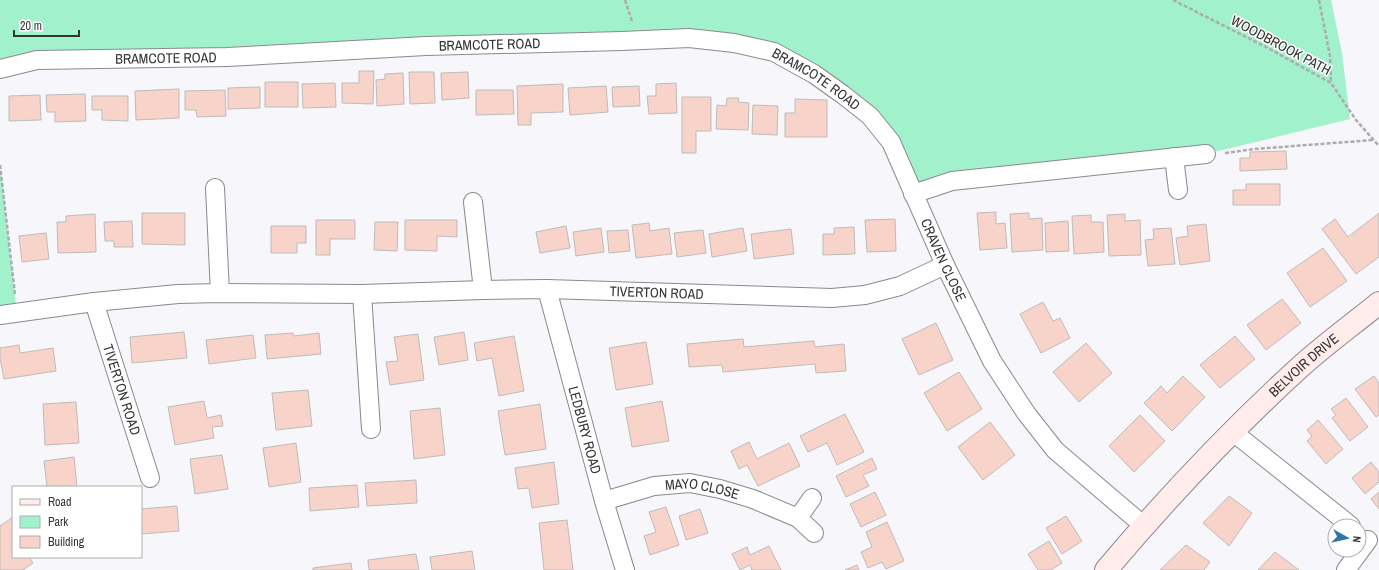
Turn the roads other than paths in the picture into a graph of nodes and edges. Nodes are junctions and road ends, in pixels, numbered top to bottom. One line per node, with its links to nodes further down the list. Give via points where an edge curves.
1 (0, 69): 6 (street, BRAMCOTE ROAD, via 37,60 227,57 426,46 689,38 734,43 774,52 814,74 870,116 892,142)
2 (1206, 154): 3 (street)
3 (1174, 157): 5 (street); 6 (street, via 952,181)
4 (215, 188): 11 (street)
5 (1178, 190)
6 (914, 194): 8 (street, CRAVEN CLOSE)
7 (473, 202): 9 (street)
8 (945, 265): 10 (street, TIVERTON ROAD, via 900,286 865,295 832,298); 23 (street, CRAVEN CLOSE, via 992,361 1026,413 1055,450)
9 (484, 290): 10 (street, TIVERTON ROAD); 12 (street, TIVERTON ROAD)
10 (547, 290): 20 (street, LEDBURY ROAD)
11 (220, 293): 12 (street, TIVERTON ROAD); 13 (street, TIVERTON ROAD)
12 (362, 294): 16 (street)
13 (94, 302): 15 (street, TIVERTON ROAD); 18 (street, TIVERTON ROAD)
14 (1379, 303): 17 (street, BELVOIR DRIVE, via 1300,368)
15 (8, 314)
16 (371, 428)
17 (1233, 432): 22 (street); 23 (street, BELVOIR DRIVE)
18 (150, 478)
19 (812, 498): 21 (street)
20 (604, 501): 21 (street, MAYO CLOSE, via 654,486 690,483 753,500); 26 (street, LEDBURY ROAD)
21 (798, 518): 24 (street, MAYO CLOSE)
22 (1341, 518)
23 (1144, 526): 27 (street, BELVOIR DRIVE)
24 (814, 533)
25 (1369, 540): 28 (street)
26 (625, 570)
27 (1106, 570)
28 (1346, 570)

